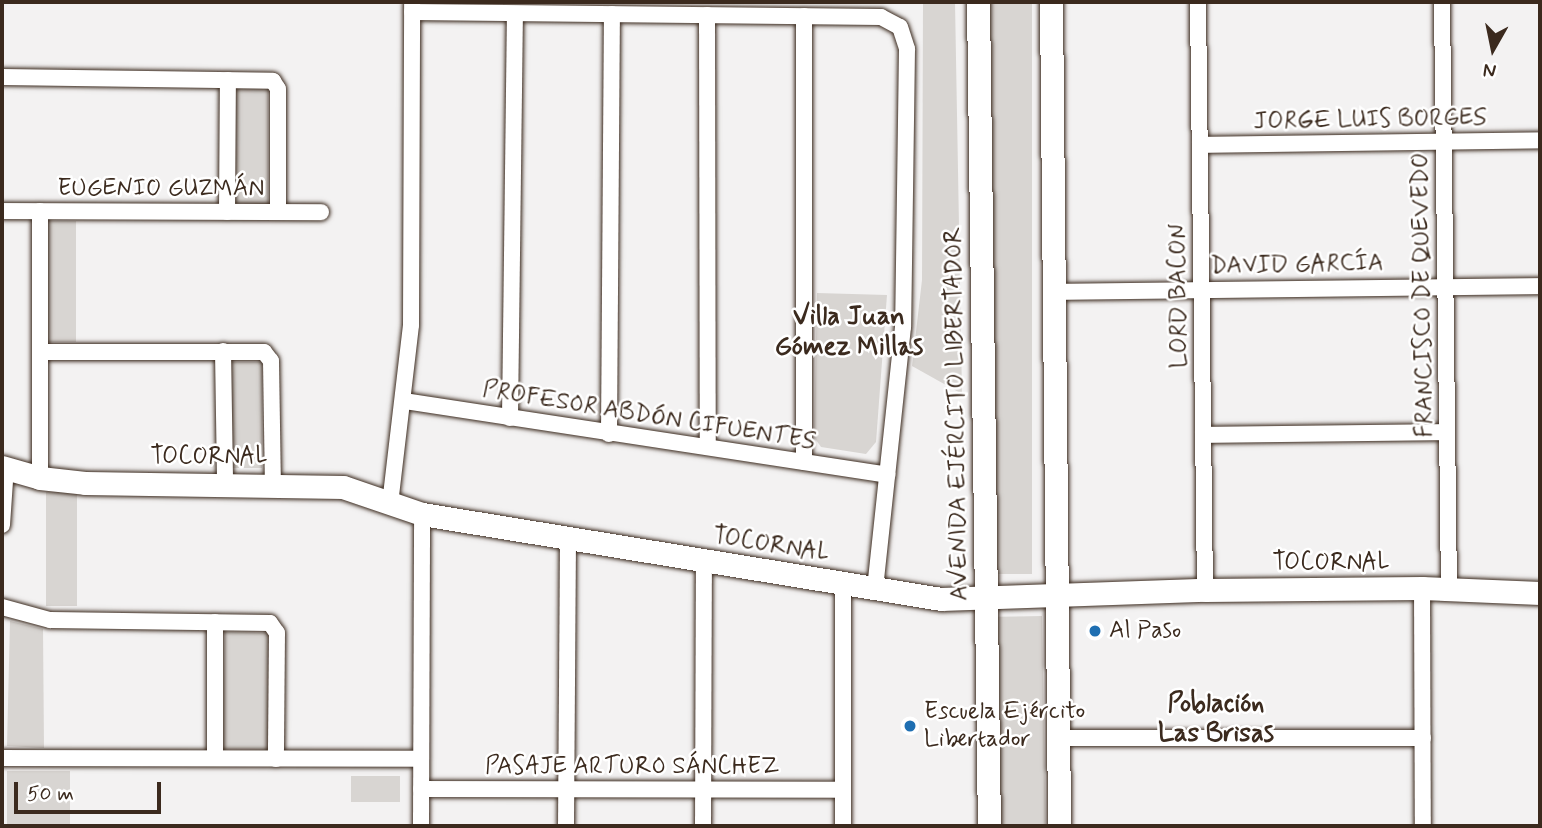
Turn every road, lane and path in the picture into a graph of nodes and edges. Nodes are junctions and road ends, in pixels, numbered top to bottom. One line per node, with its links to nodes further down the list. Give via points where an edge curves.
1 (978, 2): 50 (main road, AVENIDA EJÉRCITO LIBERTADOR)
2 (1051, 2): 23 (main road)
3 (1198, 2): 14 (street, LORD BACON)
4 (1442, 2): 13 (street, FRANCISCO DE QUEVEDO)
5 (412, 7): 6 (street); 26 (street, via 412,256)
6 (515, 13): 7 (street); 27 (street)
7 (612, 15): 8 (street); 29 (street)
8 (707, 15): 9 (street); 31 (street)
9 (804, 16): 32 (street); 34 (street, via 881,17 900,26 907,49 905,278)
10 (2, 77): 11 (street)
11 (228, 80): 17 (street); 18 (street, via 276,83)
12 (1540, 140): 13 (street, JORGE LUIS BORGES)
13 (1444, 142): 14 (street, JORGE LUIS BORGES); 20 (street, FRANCISCO DE QUEVEDO)
14 (1200, 145): 22 (street, LORD BACON)
15 (2, 211): 16 (street, EUGENIO GUZMÁN)
16 (40, 211): 17 (street, EUGENIO GUZMÁN); 25 (street)
17 (227, 212): 18 (street, EUGENIO GUZMÁN)
18 (278, 212): 19 (street, EUGENIO GUZMÁN)
19 (321, 212)
20 (1446, 286): 21 (street, DAVID GARCÍA); 22 (street, DAVID GARCÍA); 28 (street, FRANCISCO DE QUEVEDO)
21 (1540, 286)
22 (1202, 289): 23 (street, DAVID GARCÍA); 30 (street, LORD BACON)
23 (1055, 292): 48 (main road)
24 (223, 351): 25 (street); 36 (street); 37 (street, via 267,353)
25 (40, 352): 35 (street)
26 (405, 401): 27 (street, PROFESOR ABDÓN CIFUENTES); 38 (street)
27 (510, 418): 29 (street, PROFESOR ABDÓN CIFUENTES)
28 (1447, 432): 30 (street); 46 (street, FRANCISCO DE QUEVEDO)
29 (609, 434): 31 (street, PROFESOR ABDÓN CIFUENTES)
30 (1203, 435): 47 (street, LORD BACON)
31 (708, 447): 32 (street, PROFESOR ABDÓN CIFUENTES)
32 (804, 462): 34 (street, PROFESOR ABDÓN CIFUENTES)
33 (4, 467): 35 (main road, TOCORNAL); 40 (street)
34 (887, 475): 44 (street)
35 (40, 478): 36 (main road, TOCORNAL)
36 (225, 484): 37 (main road, TOCORNAL)
37 (273, 484): 38 (main road, TOCORNAL, via 342,487)
38 (390, 504): 39 (main road, TOCORNAL)
39 (422, 513): 41 (main road, TOCORNAL); 58 (street)
40 (2, 525)
41 (568, 538): 42 (main road, TOCORNAL); 60 (street)
42 (705, 560): 43 (main road, TOCORNAL); 61 (street)
43 (843, 583): 44 (main road, TOCORNAL); 62 (street)
44 (875, 588): 50 (main road, TOCORNAL, via 941,599)
45 (1422, 588): 46 (main road, TOCORNAL); 47 (main road, TOCORNAL); 54 (street)
46 (1449, 589): 49 (main road, TOCORNAL)
47 (1205, 590): 48 (main road, TOCORNAL)
48 (1056, 592): 50 (main road, TOCORNAL); 53 (main road)
49 (1540, 593)
50 (985, 599): 67 (main road, AVENIDA EJÉRCITO LIBERTADOR)
51 (2, 607): 52 (street, via 38,619)
52 (215, 622): 56 (street); 57 (street, via 273,625)
53 (1058, 738): 54 (street); 68 (main road)
54 (1423, 738): 69 (street)
55 (2, 758): 56 (street)
56 (215, 758): 57 (street)
57 (276, 758): 58 (street)
58 (421, 759): 59 (street)
59 (421, 789): 60 (street, PASAJE ARTURO SÁNCHEZ); 63 (street)
60 (566, 790): 61 (street, PASAJE ARTURO SÁNCHEZ); 64 (street)
61 (703, 790): 62 (street, PASAJE ARTURO SÁNCHEZ); 65 (street)
62 (843, 790): 66 (street)
63 (421, 826)
64 (566, 826)
65 (702, 826)
66 (843, 826)
67 (989, 826)
68 (1059, 826)
69 (1423, 826)

